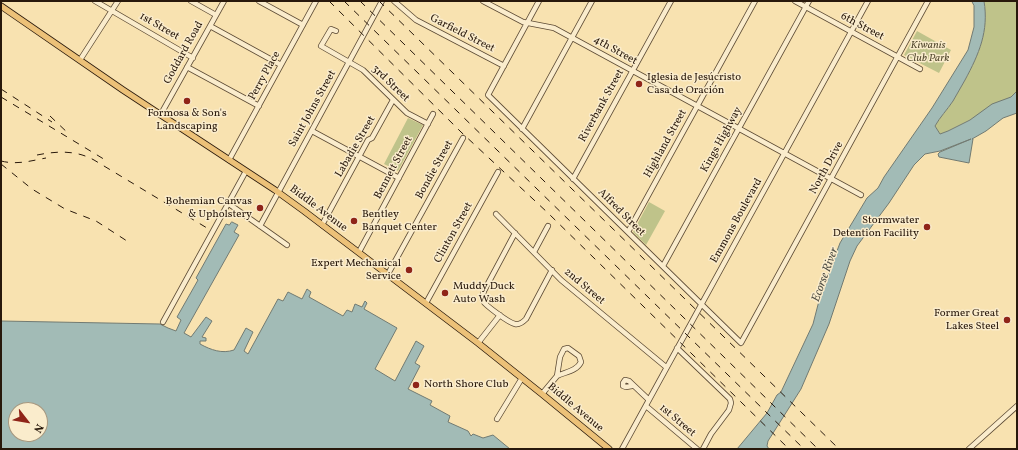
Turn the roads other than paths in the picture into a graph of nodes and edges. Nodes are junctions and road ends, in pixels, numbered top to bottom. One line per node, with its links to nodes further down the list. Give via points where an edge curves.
1 (96, 1): 20 (street, 1st Street)
2 (118, 1): 20 (street)
3 (191, 1): 21 (street)
4 (224, 1): 21 (street, Goddard Road)
5 (259, 1): 23 (street)
6 (316, 1): 23 (street, Perry Place)
7 (382, 1): 31 (street, Saint Johns Street)
8 (394, 1): 33 (street, Garfield Street, via 416,20)
9 (483, 1): 22 (street, 4th Street)
10 (539, 1): 22 (street)
11 (592, 1): 27 (street)
12 (671, 1): 36 (street, Riverbank Street)
13 (755, 1): 39 (street, Highland Street)
14 (795, 1): 19 (street, 6th Street)
15 (809, 1): 19 (street, Kings Highway)
16 (868, 1): 26 (street, Emmons Boulevard)
17 (928, 1): 28 (street, North Drive)
18 (1, 6): 30 (main road, Biddle Avenue)
19 (805, 7): 26 (street, 6th Street); 43 (street, Kings Highway)
20 (112, 10): 29 (street, 1st Street); 30 (street)
21 (216, 15): 24 (street, Goddard Road)
22 (527, 22): 27 (street, 4th Street, via 554,28); 33 (street)
23 (303, 25): 32 (street, Perry Place)
24 (210, 26): 29 (street, Goddard Road); 32 (street)
25 (336, 31): 31 (street, 3rd Street, via 331,29 321,46)
26 (851, 31): 28 (street, 6th Street); 47 (street, Emmons Boulevard)
27 (572, 38): 36 (street, 4th Street); 44 (street)
28 (898, 57): 35 (street, 6th Street); 53 (street, North Drive)
29 (192, 58): 34 (street, Goddard Road)
30 (80, 60): 40 (main road, Biddle Avenue)
31 (349, 62): 37 (street, 3rd Street, via 365,71); 45 (street, Saint Johns Street)
32 (281, 65): 38 (street, Perry Place)
33 (504, 66): 44 (street, Alfred Street, via 488,95)
34 (188, 67): 38 (street); 40 (street, Goddard Road)
35 (920, 69)
36 (632, 70): 39 (street, 4th Street); 54 (street, Riverbank Street)
37 (393, 100): 42 (street, 3rd Street, via 407,113); 48 (street, Labadie Street)
38 (259, 106): 49 (street, Perry Place)
39 (697, 106): 43 (street, 4th Street); 62 (street, Highland Street)
40 (161, 114): 49 (main road, Biddle Avenue)
41 (433, 114): 42 (street, Bennett Street)
42 (428, 124): 52 (street, Bennett Street)
43 (739, 128): 47 (street, 4th Street); 67 (street, Kings Highway)
44 (522, 129): 54 (street, Alfred Street)
45 (312, 130): 48 (street); 55 (street, Saint Johns Street)
46 (463, 138): 69 (street, Bondie Street)
47 (784, 153): 53 (street, 4th Street); 71 (street, Emmons Boulevard)
48 (359, 156): 52 (street); 59 (street, Labadie Street)
49 (229, 160): 50 (main road, Biddle Avenue)
50 (246, 171): 55 (main road, Biddle Avenue); 57 (street)
51 (498, 172): 70 (street, Clinton Street)
52 (399, 178): 65 (street, Bennett Street)
53 (831, 178): 56 (street, 4th Street); 75 (street, North Drive)
54 (573, 179): 62 (street, Alfred Street)
55 (278, 192): 59 (main road, Biddle Avenue); 60 (street, Saint Johns Street)
56 (860, 195)
57 (228, 204): 60 (street); 73 (street)
58 (496, 214): 63 (street, 2nd Street)
59 (322, 225): 65 (main road, Biddle Avenue)
60 (260, 226): 64 (street)
61 (548, 226): 66 (street)
62 (628, 232): 67 (street, Alfred Street)
63 (516, 233): 66 (street, 2nd Street); 72 (street, via 483,294 484,302)
64 (286, 245)
65 (359, 252): 69 (main road, Biddle Avenue)
66 (534, 252): 68 (street, 2nd Street)
67 (663, 266): 71 (street, Alfred Street)
68 (552, 270): 72 (street, via 525,320 520,324 514,324); 77 (street, 2nd Street)
69 (388, 274): 70 (main road, Biddle Avenue)
70 (426, 303): 74 (main road, Biddle Avenue)
71 (702, 304): 75 (street, Alfred Street); 76 (street, Emmons Boulevard)
72 (500, 315): 74 (street)
73 (163, 322)
74 (478, 343): 79 (main road, Biddle Avenue)
75 (741, 343)
76 (677, 348): 77 (street, Emmons Boulevard); 89 (street, via 730,399 732,405)
77 (666, 367): 82 (street, Emmons Boulevard)
78 (557, 376): 78 (street, via 580,365 581,359 570,349 564,349 562,353); 81 (street)
79 (522, 378): 81 (main road, Biddle Avenue); 85 (street)
80 (632, 386): 82 (street)
81 (542, 394): 86 (main road, Biddle Avenue)
82 (649, 400): 83 (street, Emmons Boulevard)
83 (646, 406): 87 (street, Emmons Boulevard); 88 (street, 1st Street)
84 (1017, 406): 90 (street)
85 (497, 418)
86 (609, 449)
87 (622, 449)
88 (697, 449)
89 (703, 449)
90 (969, 449)

